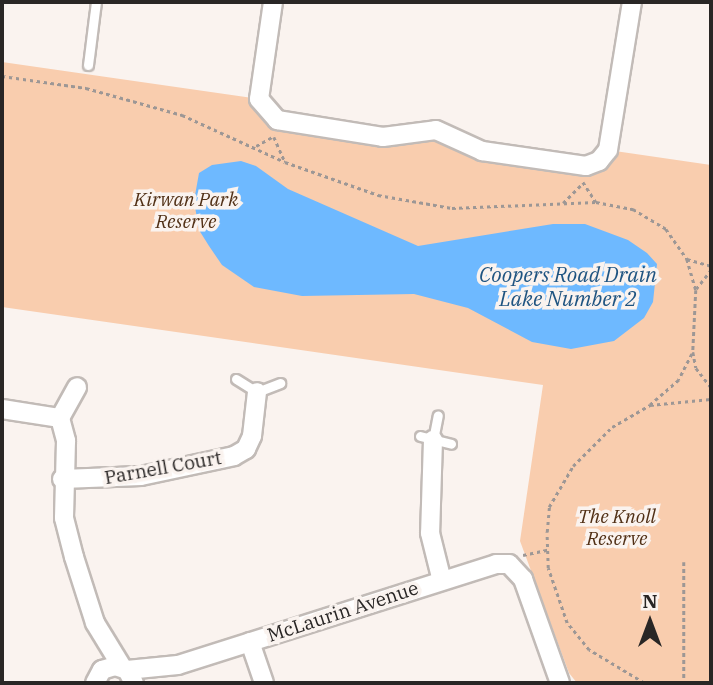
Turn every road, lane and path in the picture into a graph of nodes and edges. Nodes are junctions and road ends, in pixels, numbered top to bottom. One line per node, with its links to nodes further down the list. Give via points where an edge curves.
1 (96, 2): 4 (lane)
2 (274, 2): 3 (street, via 259,99 277,120 383,137 436,130 482,151 586,166 599,161 608,150)
3 (632, 2)
4 (88, 65)
5 (2, 76): 6 (path, via 55,82 131,100)
6 (255, 147): 7 (path); 7 (path, via 274,136)
7 (285, 162): 9 (path, via 340,184 416,203 491,210)
8 (596, 202): 9 (path); 9 (path, via 583,182); 10 (path, via 650,218 666,229)
9 (562, 203)
10 (687, 259): 11 (path); 12 (path)
11 (711, 268): 12 (path)
12 (696, 290): 13 (path)
13 (693, 352): 17 (path, via 696,368); 20 (path, via 678,380)
14 (236, 379): 18 (lane)
15 (280, 383): 18 (lane)
16 (77, 387): 23 (street)
17 (711, 387)
18 (257, 392): 26 (street, Parnell Court, via 252,436 246,449 234,456 141,476)
19 (711, 399): 20 (path)
20 (650, 405): 27 (path, via 612,427 573,466 549,507)
21 (2, 409): 23 (street)
22 (438, 415): 24 (lane)
23 (60, 418): 26 (street, via 66,441)
24 (426, 438): 25 (lane); 30 (street, via 430,533)
25 (451, 444)
26 (62, 479): 31 (street, via 64,518)
27 (547, 550): 29 (path, via 525,554); 39 (path, via 551,582 566,623 589,650)
28 (684, 562): 40 (path)
29 (509, 564): 30 (street, McLaurin Avenue); 38 (street, via 523,579)
30 (442, 581): 32 (street, McLaurin Avenue)
31 (95, 623): 34 (street); 35 (street)
32 (250, 642): 33 (street, McLaurin Avenue); 37 (street)
33 (178, 665): 34 (street, McLaurin Avenue); 36 (street, McLaurin Avenue)
34 (128, 674): 35 (street, McLaurin Avenue, via 108,667)
35 (95, 680)
36 (146, 683)
37 (264, 683)
38 (560, 683)
39 (644, 683)
40 (684, 683)

